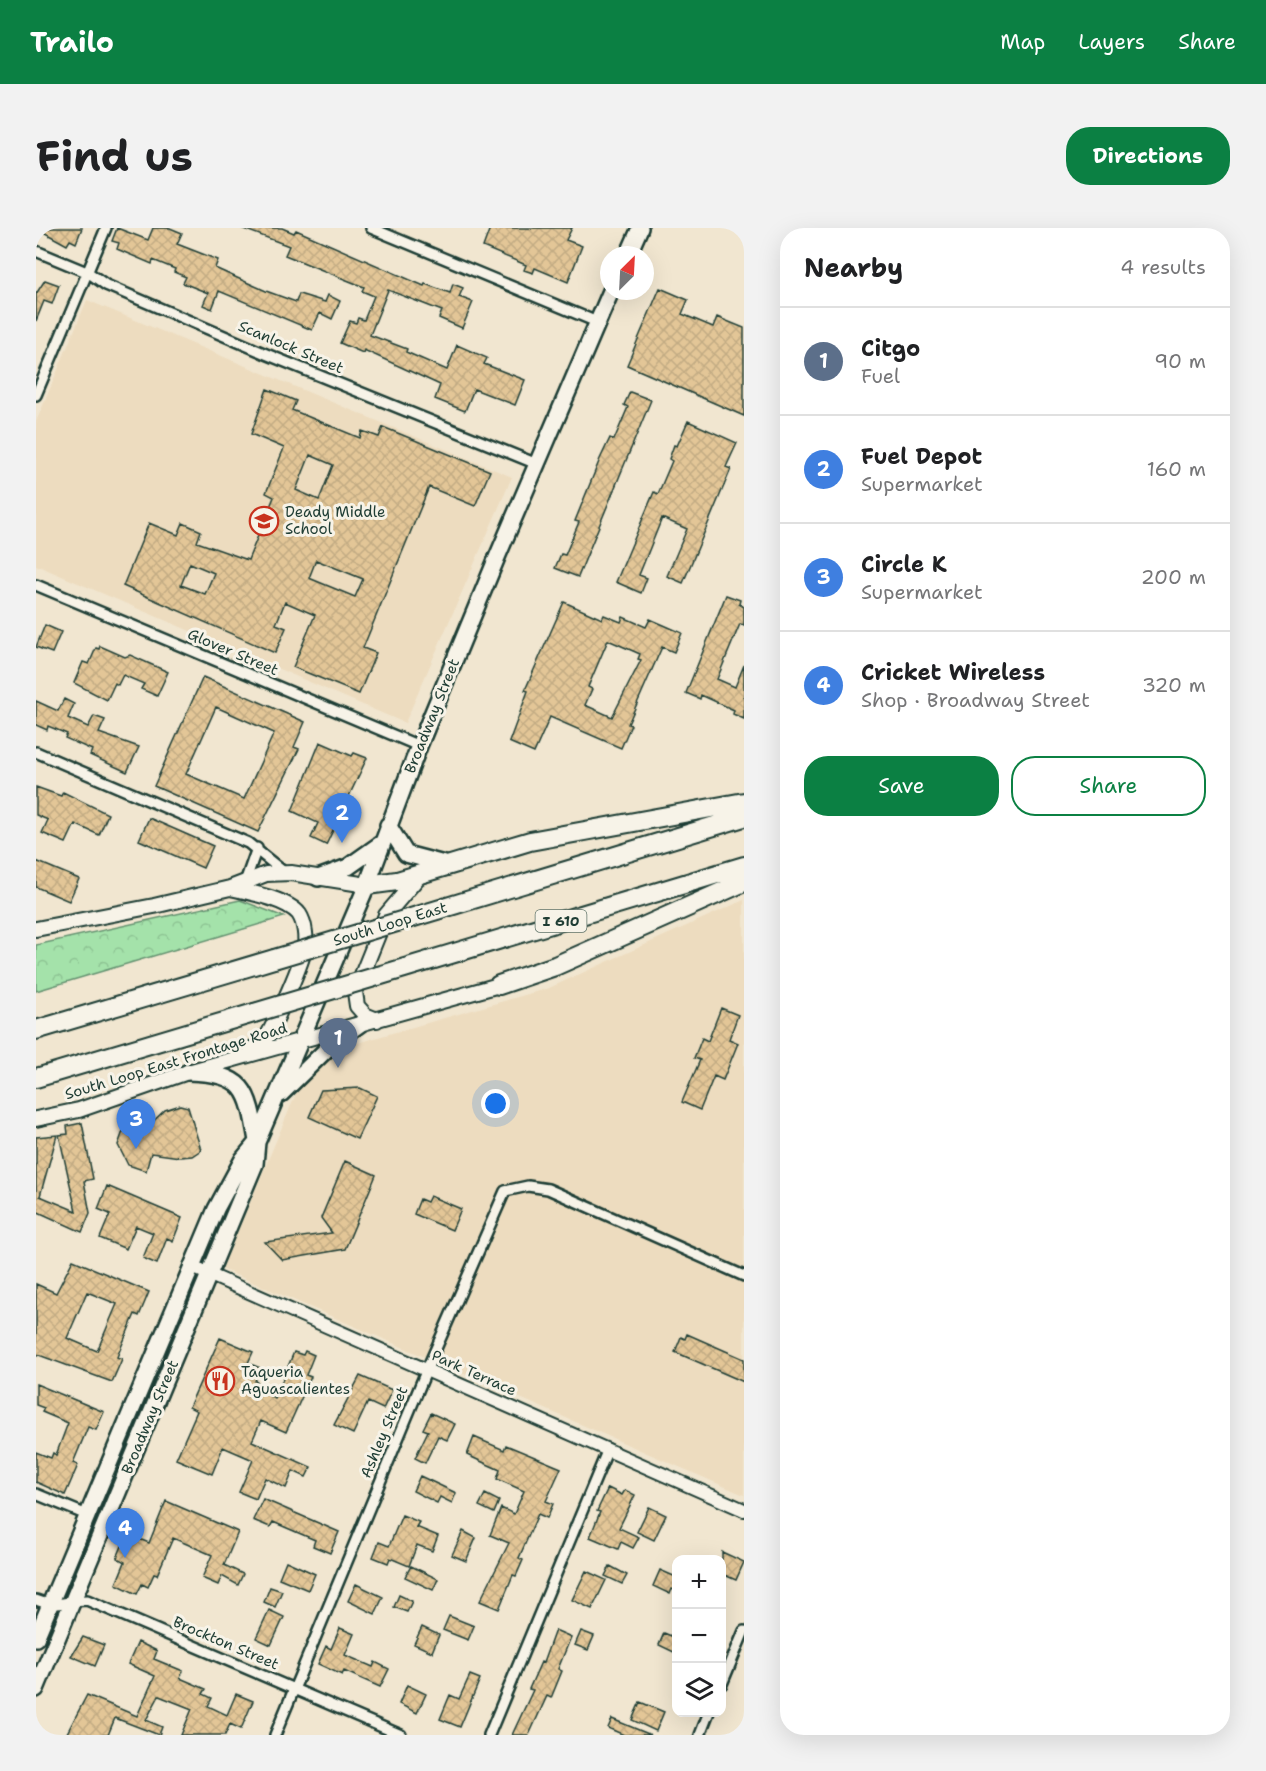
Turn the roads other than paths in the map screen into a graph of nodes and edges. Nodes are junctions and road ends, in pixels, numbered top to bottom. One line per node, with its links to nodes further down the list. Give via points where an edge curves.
1 (106, 228): 6 (street)
2 (371, 228): 8 (street)
3 (639, 228): 4 (main road)
4 (632, 246)
5 (36, 251): 6 (street, Scanlock Street)
6 (89, 273): 9 (street); 10 (street, Scanlock Street, via 106,285 266,354)
7 (607, 300): 8 (main road, Broadway Street)
8 (597, 322): 10 (main road, Broadway Street)
9 (36, 395)
10 (537, 464): 12 (main road, Broadway Street)
11 (36, 585): 12 (street, Glover Street)
12 (419, 746): 16 (main road, Broadway Street)
13 (36, 752): 18 (street)
14 (744, 802): 19 (highway, via 530,841)
15 (744, 817): 32 (highway, South Loop East, bridge)
16 (388, 825): 17 (main road, Broadway Street); 19 (main road, via 406,854)
17 (382, 843): 23 (main road, via 348,867); 26 (main road, Broadway Street)
18 (257, 848): 21 (street); 24 (street)
19 (448, 865): 22 (highway)
20 (744, 866): 36 (highway, I 610, bridge)
21 (285, 873): 23 (main road); 24 (main road, via 266,874)
22 (421, 873): 26 (highway); 30 (main road, via 386,915 355,992 357,1006)
23 (318, 878): 26 (main road)
24 (245, 882): 27 (main road)
25 (744, 882): 29 (highway, via 555,966)
26 (366, 885): 33 (main road, Broadway Street)
27 (230, 888): 28 (main road); 34 (main road, via 284,904 298,914 305,930 304,950 273,1025 263,1043)
28 (36, 929)
29 (499, 985): 30 (main road, South Loop East Frontage Road)
30 (377, 1020): 31 (main road, South Loop East Frontage Road)
31 (360, 1024): 33 (main road, South Loop East Frontage Road); 37 (main road, via 330,1046)
32 (36, 1030)
33 (299, 1040): 34 (main road, South Loop East Frontage Road); 37 (main road, Broadway Street)
34 (235, 1059): 35 (main road, South Loop East Frontage Road)
35 (188, 1072): 38 (main road, South Loop East Frontage Road, via 79,1110); 39 (main road, via 218,1073 246,1093)
36 (36, 1078)
37 (274, 1100): 39 (main road, Broadway Street)
38 (36, 1119)
39 (257, 1142): 40 (main road, Broadway Street, via 234,1175); 41 (main road, Broadway Street, via 255,1164)
40 (190, 1266): 41 (street, Park Terrace); 47 (main road, Broadway Street)
41 (210, 1275): 43 (street, Park Terrace); 48 (main road, Broadway Street)
42 (744, 1276): 43 (street, Ashley Street, via 557,1192 528,1186 505,1191)
43 (426, 1369): 44 (street, Park Terrace); 53 (street, Ashley Street)
44 (608, 1449): 46 (street, Park Terrace); 58 (street)
45 (36, 1494): 47 (street)
46 (744, 1510)
47 (87, 1515): 49 (main road, Broadway Street)
48 (73, 1600): 49 (street, Brockton Street); 53 (street, Brockton Street, via 87,1600); 54 (main road, Broadway Street)
49 (43, 1603): 51 (main road, Broadway Street)
50 (744, 1630): 52 (street)
51 (36, 1638)
52 (726, 1674)
53 (294, 1688): 56 (street, Ashley Street); 57 (street, Brockton Street)
54 (36, 1689)
55 (707, 1717): 59 (street)
56 (274, 1735)
57 (401, 1735)
58 (489, 1735)
59 (700, 1735)

